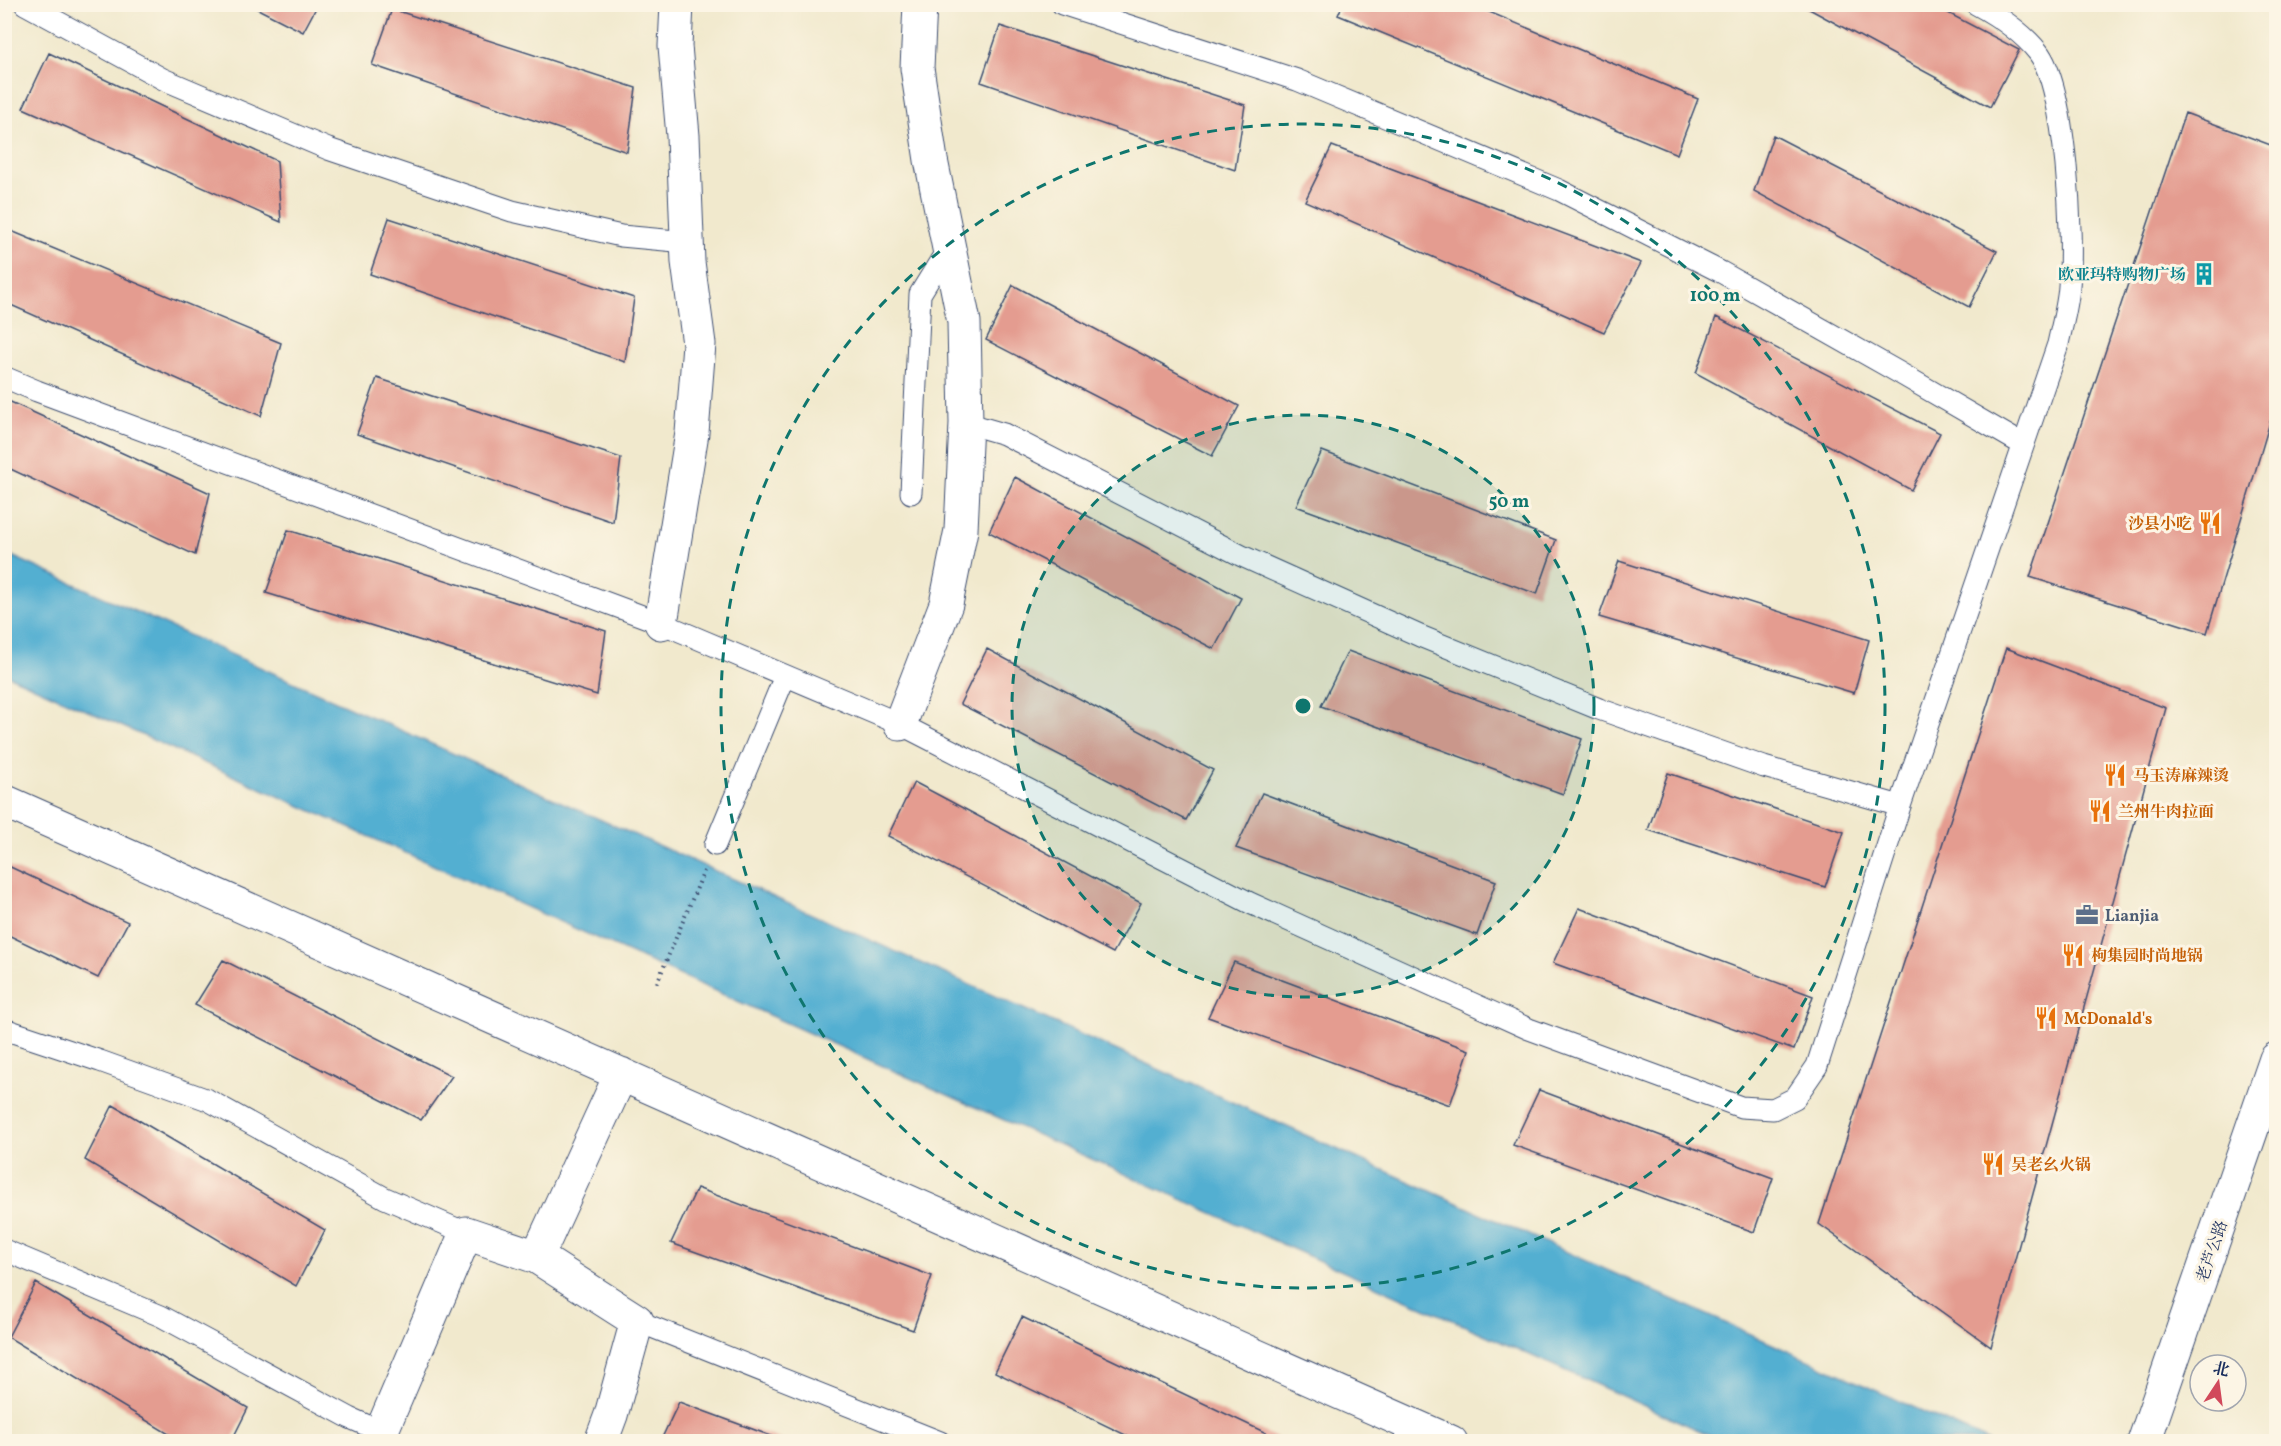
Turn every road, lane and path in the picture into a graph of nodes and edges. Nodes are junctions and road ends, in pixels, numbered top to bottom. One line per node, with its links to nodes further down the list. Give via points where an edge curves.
1 (25, 4): 6 (lane, via 163,79 328,149 512,211 621,236)
2 (677, 4): 6 (street, via 675,46)
3 (920, 4): 7 (street, via 917,68)
4 (1062, 4): 10 (lane, via 1297,80 1559,190 1720,272)
5 (1976, 4): 10 (lane, via 1999,17 2038,52 2056,92 2070,206 2069,286 2060,333)
6 (687, 242): 12 (street, via 699,344 692,433)
7 (950, 247): 9 (street, via 964,322); 11 (lane, via 920,294)
8 (4, 377): 12 (lane)
9 (966, 423): 14 (street, via 961,530 946,604); 16 (lane, via 1004,434 1242,556 1420,636 1599,709 1764,766)
10 (2022, 444): 16 (lane)
11 (911, 493)
12 (661, 623): 13 (lane)
13 (785, 676): 14 (lane); 17 (lane)
14 (900, 724): 16 (lane, via 1250,903 1529,1029 1741,1107 1773,1109 1795,1098 1817,1066)
15 (4, 801): 21 (street)
16 (1900, 806)
17 (715, 846): 18 (path)
18 (657, 982)
19 (4, 1029): 22 (lane, via 208,1100 385,1198)
20 (2277, 1059): 30 (street, 老芦公路)
21 (621, 1074): 24 (street); 29 (street)
22 (466, 1233): 24 (street); 26 (street)
23 (4, 1250): 26 (lane, via 160,1316)
24 (537, 1257): 25 (street)
25 (637, 1321): 27 (street); 28 (lane)
26 (379, 1437)
27 (601, 1442)
28 (940, 1442)
29 (1451, 1442)
30 (2144, 1442)

